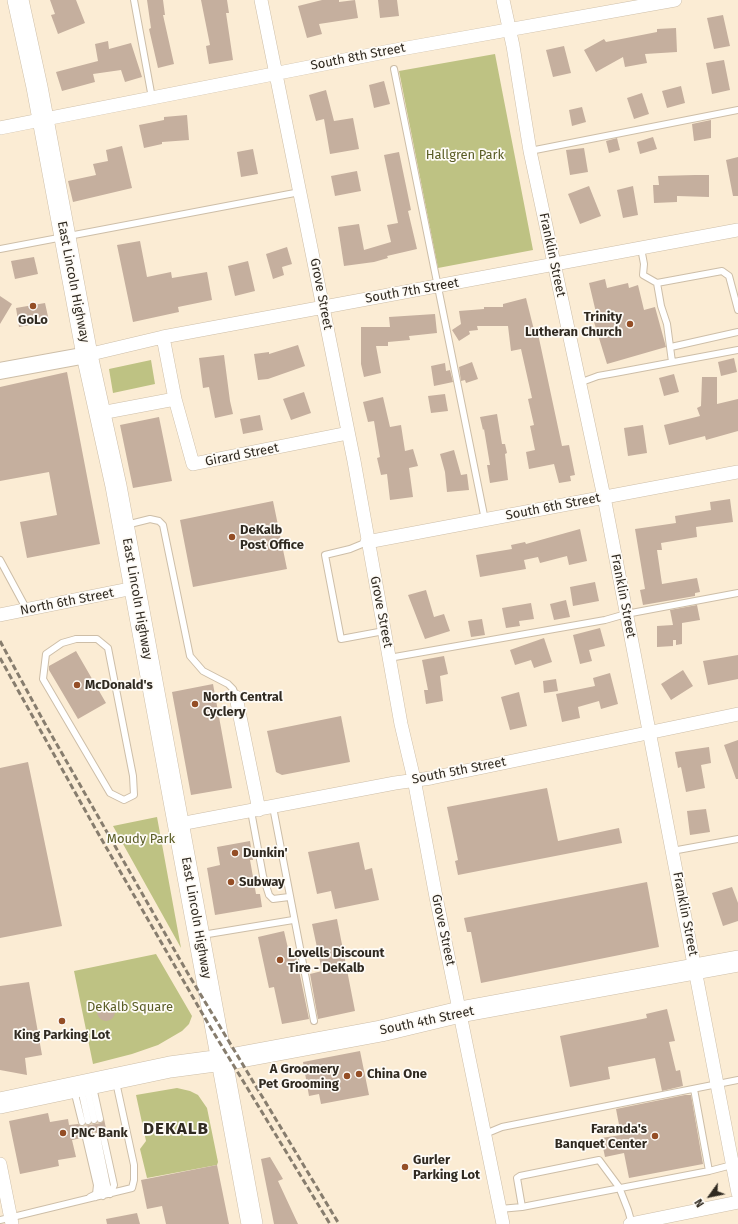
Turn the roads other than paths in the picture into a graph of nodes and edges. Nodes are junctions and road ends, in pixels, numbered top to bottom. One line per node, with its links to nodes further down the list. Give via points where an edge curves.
1 (18, 0): 11 (main road, East Lincoln Highway)
2 (134, 0): 9 (lane)
3 (261, 0): 8 (street, Grove Street)
4 (503, 0): 6 (street, Franklin Street)
5 (676, 0): 6 (street, South 8th Street)
6 (509, 29): 8 (street, South 8th Street); 13 (street, Franklin Street)
7 (394, 69): 21 (lane)
8 (277, 73): 9 (street, South 8th Street); 14 (street, Grove Street)
9 (152, 98): 11 (street, South 8th Street)
10 (738, 110): 13 (lane)
11 (42, 120): 12 (street, South 8th Street); 16 (main road, East Lincoln Highway)
12 (0, 128)
13 (530, 151): 19 (street, Franklin Street)
14 (300, 192): 16 (lane); 22 (street, Grove Street)
15 (738, 230): 17 (street, South 7th Street)
16 (65, 237): 18 (lane); 28 (main road, East Lincoln Highway)
17 (641, 248): 19 (street, South 7th Street); 20 (lane, via 643,275)
18 (0, 249)
19 (553, 264): 21 (street, South 7th Street); 31 (street, Franklin Street)
20 (657, 283): 23 (lane, via 722,271 729,276); 26 (lane)
21 (438, 286): 22 (street, South 7th Street); 37 (lane)
22 (323, 308): 25 (street, South 7th Street); 34 (street, Grove Street)
23 (738, 310)
24 (738, 332): 26 (lane)
25 (163, 337): 28 (street, South 7th Street); 32 (street, Girard Street)
26 (671, 347): 29 (lane)
27 (738, 350): 29 (lane)
28 (87, 355): 30 (street); 33 (main road, East Lincoln Highway)
29 (672, 362): 31 (lane, via 598,376)
30 (0, 371)
31 (579, 383): 36 (street, Franklin Street)
32 (175, 399): 33 (street); 34 (street, Girard Street, via 193,464)
33 (101, 413): 38 (main road, East Lincoln Highway)
34 (348, 433): 39 (street, Grove Street)
35 (738, 472): 36 (street, South 6th Street)
36 (604, 497): 37 (street, South 6th Street); 44 (street, Franklin Street)
37 (484, 520): 39 (street, South 6th Street)
38 (123, 526): 41 (main road, East Lincoln Highway); 49 (lane, via 150,519 163,525 190,656 203,671 234,689)
39 (368, 542): 46 (street, Grove Street); 46 (lane, via 350,550 325,555 341,639)
40 (0, 560): 43 (lane)
41 (134, 588): 43 (street, North 6th Street); 55 (main road, East Lincoln Highway)
42 (738, 593): 44 (lane)
43 (27, 610): 45 (street, North 6th Street)
44 (626, 614): 47 (lane, via 605,620); 51 (street, Franklin Street)
45 (0, 615)
46 (384, 631): 47 (street, Grove Street)
47 (389, 658): 52 (street, Grove Street)
48 (112, 661): 48 (lane, via 108,648 97,639 76,639 46,654 43,679 110,793 124,800 134,795 134,776)
49 (236, 696): 54 (street)
50 (738, 714): 51 (street, South 5th Street)
51 (648, 731): 52 (street, South 5th Street, via 431,778); 57 (street, Franklin Street)
52 (414, 779): 53 (street, South 5th Street); 63 (street, Grove Street)
53 (273, 807): 54 (street, South 5th Street); 58 (lane)
54 (255, 810): 55 (street, South 5th Street); 58 (lane, via 263,876 269,896 273,899)
55 (180, 824): 60 (main road, East Lincoln Highway)
56 (738, 839): 57 (lane)
57 (672, 851): 62 (street, Franklin Street)
58 (289, 897): 59 (lane)
59 (293, 920): 60 (lane); 64 (lane)
60 (200, 936): 65 (main road, East Lincoln Highway)
61 (738, 961): 62 (main road, South 4th Street)
62 (696, 968): 63 (main road, South 4th Street); 68 (street, Franklin Street)
63 (460, 1012): 65 (main road, South 4th Street, via 381,1031); 72 (street, Grove Street)
64 (314, 1021)
65 (222, 1060): 66 (main road, South 4th Street); 86 (main road, East Lincoln Highway)
66 (115, 1078): 69 (main road, South 4th Street); 79 (lane, via 134,1165 134,1180 132,1188)
67 (738, 1080): 68 (lane)
68 (718, 1083): 70 (lane); 75 (street, Franklin Street)
69 (83, 1085): 69 (lane, via 91,1120); 71 (main road, South 4th Street)
70 (694, 1089): 72 (lane, via 502,1127); 76 (lane)
71 (0, 1103)
72 (486, 1134): 84 (street, Grove Street)
73 (94, 1136): 79 (lane, via 114,1185); 80 (lane, via 101,1182); 81 (lane, via 98,1185 96,1194)
74 (0, 1164): 85 (street)
75 (732, 1165): 76 (lane); 78 (street, Franklin Street)
76 (709, 1171): 77 (lane)
77 (619, 1188): 83 (lane); 83 (lane, via 599,1160 520,1176 517,1178); 88 (lane)
78 (738, 1193)
79 (110, 1194): 80 (lane)
80 (99, 1197): 81 (lane)
81 (85, 1200): 85 (lane)
82 (738, 1202): 88 (street)
83 (522, 1207): 84 (lane)
84 (500, 1209): 87 (street, Grove Street)
85 (7, 1221)
86 (252, 1224)
87 (503, 1224)
88 (631, 1224)

